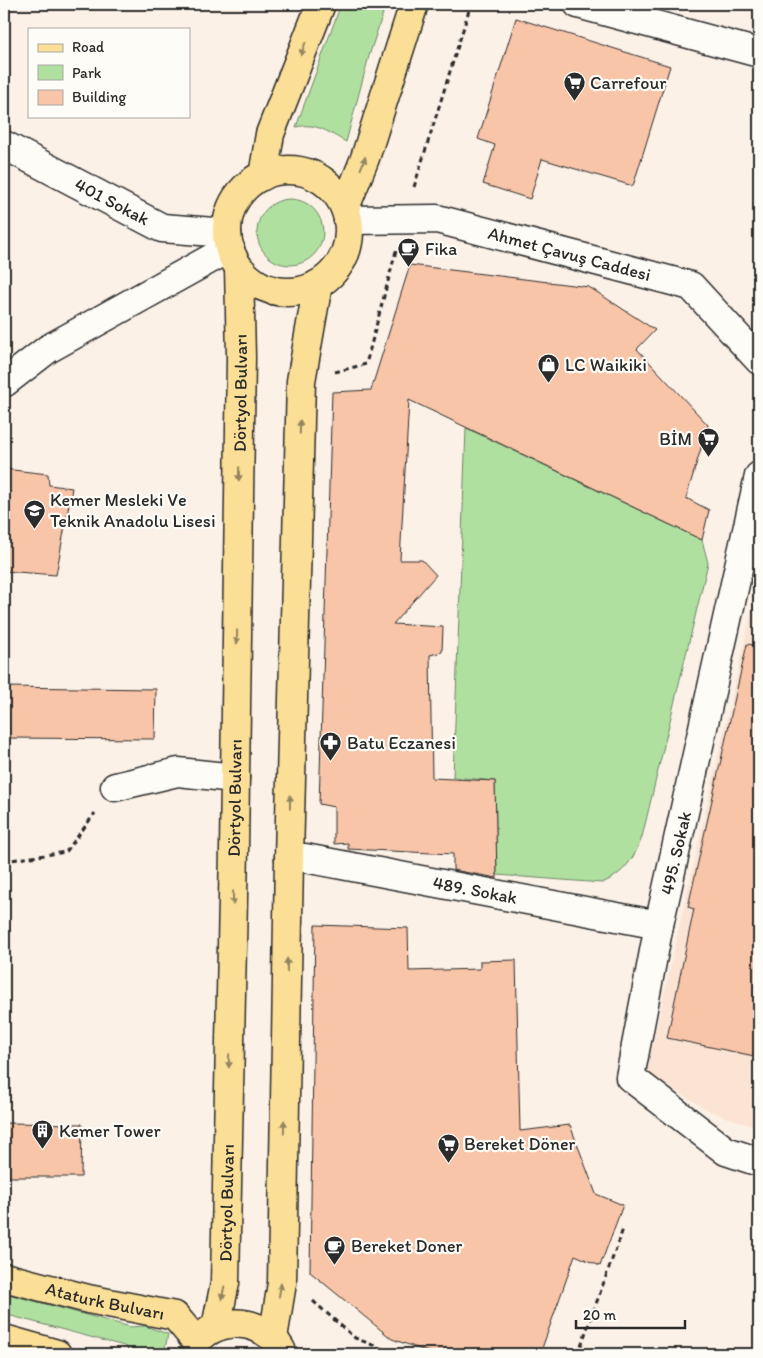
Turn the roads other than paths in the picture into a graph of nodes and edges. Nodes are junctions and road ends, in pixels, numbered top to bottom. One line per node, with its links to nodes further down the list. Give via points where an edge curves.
1 (321, 4): 6 (main road, one-way to 6, via 270,134)
2 (414, 4): 7 (main road, one-way to 2)
3 (578, 4): 4 (street)
4 (759, 54)
5 (4, 145): 8 (street, 401 Sokak, via 162,228)
6 (262, 176): 7 (main road, via 281,170 297,170 317,177 334,190); 8 (main road, via 244,189 229,217)
7 (347, 214): 9 (main road, via 348,241 342,259 332,274); 10 (street, Ahmet Çavuş Caddesi, via 437,220 691,286)
8 (232, 250): 9 (main road, via 253,281 268,289 293,292); 11 (street, via 48,349); 13 (main road, Dörtyol Bulvarı, one-way to 13, via 241,357)
9 (318, 284): 15 (main road, one-way to 9, via 301,381)
10 (759, 360)
11 (4, 383)
12 (759, 476): 16 (street, 495. Sokak)
13 (235, 778): 14 (street, via 178,772); 20 (main road, Dörtyol Bulvarı, one-way to 20, via 224,1283)
14 (115, 787)
15 (289, 858): 16 (street, 489. Sokak, via 305,858); 21 (main road, one-way to 15, via 282,1283)
16 (659, 925): 17 (street, 495. Sokak, via 630,1077 726,1151)
17 (759, 1162)
18 (4, 1277): 20 (main road, Ataturk Bulvarı, via 88,1299 175,1316)
19 (4, 1339): 22 (main road)
20 (200, 1341): 21 (main road, via 227,1324 240,1323 252,1325)
21 (278, 1346)
22 (57, 1354)

